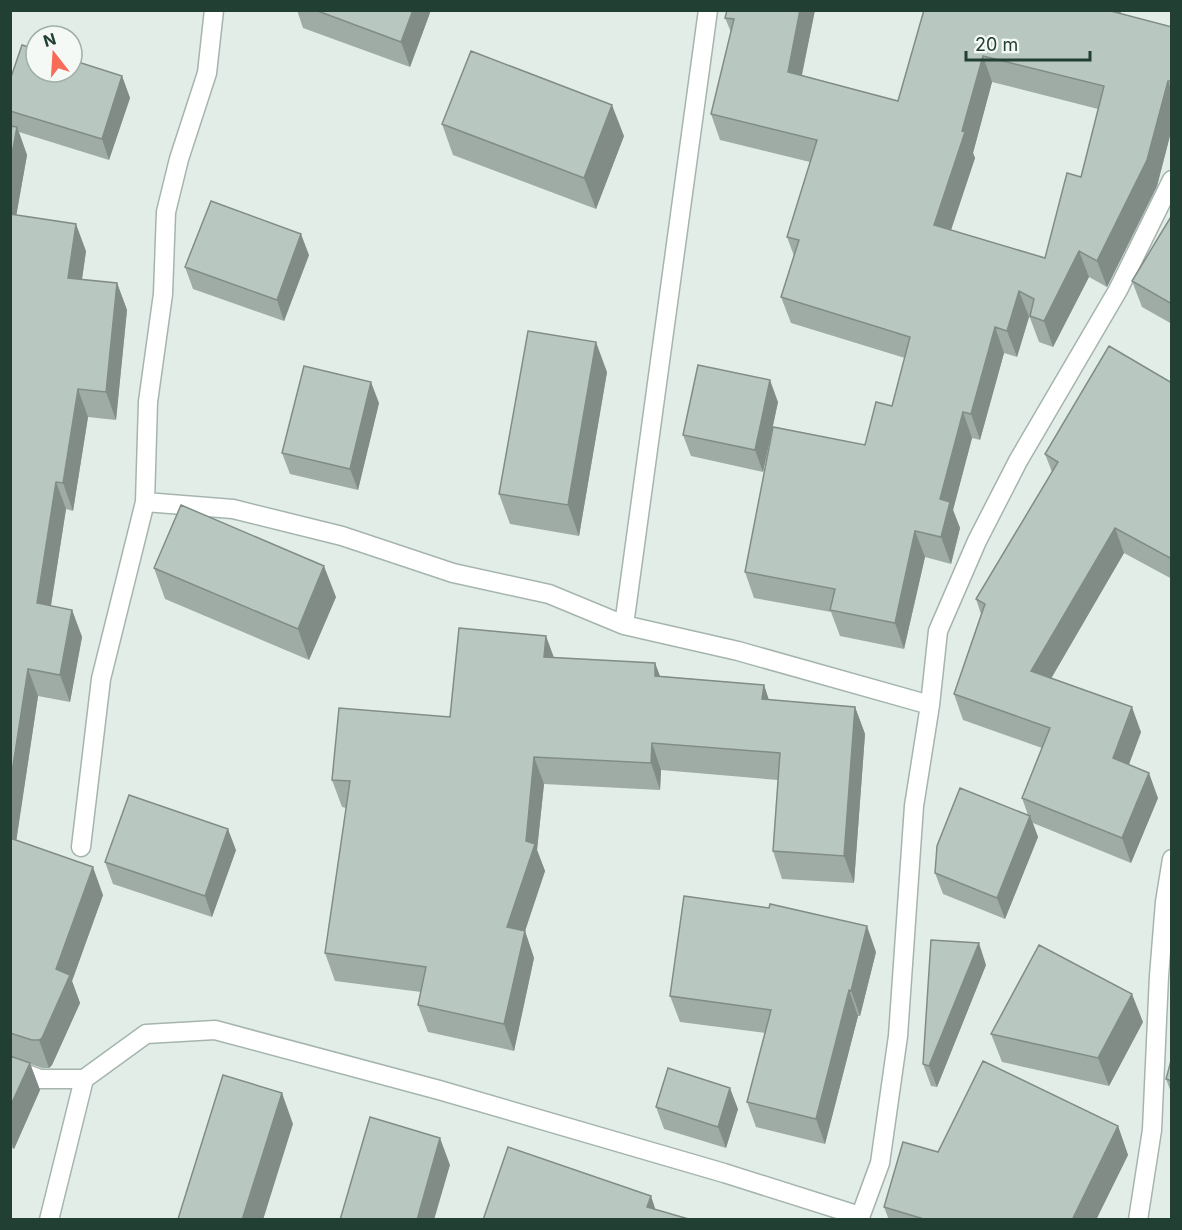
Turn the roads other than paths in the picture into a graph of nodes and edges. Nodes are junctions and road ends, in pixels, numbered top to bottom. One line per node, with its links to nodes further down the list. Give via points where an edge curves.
1 (214, 10): 4 (street, via 207,73 166,212 163,294 148,402)
2 (708, 10): 5 (street)
3 (1172, 180): 6 (street, via 1118,290 1018,461 977,541 938,631)
4 (145, 502): 5 (street, via 233,509 342,536 453,573 549,594); 7 (street, via 100,679)
5 (624, 625): 6 (street, via 738,651)
6 (930, 705): 11 (street, via 914,806 898,1036 880,1163)
7 (81, 846)
8 (1172, 860): 13 (street, via 1159,976 1152,1130)
9 (10, 1068): 10 (street, via 40,1079)
10 (84, 1079): 11 (street, via 146,1034 215,1030 724,1173); 12 (street)
11 (860, 1218)
12 (49, 1220)
13 (1138, 1220)

